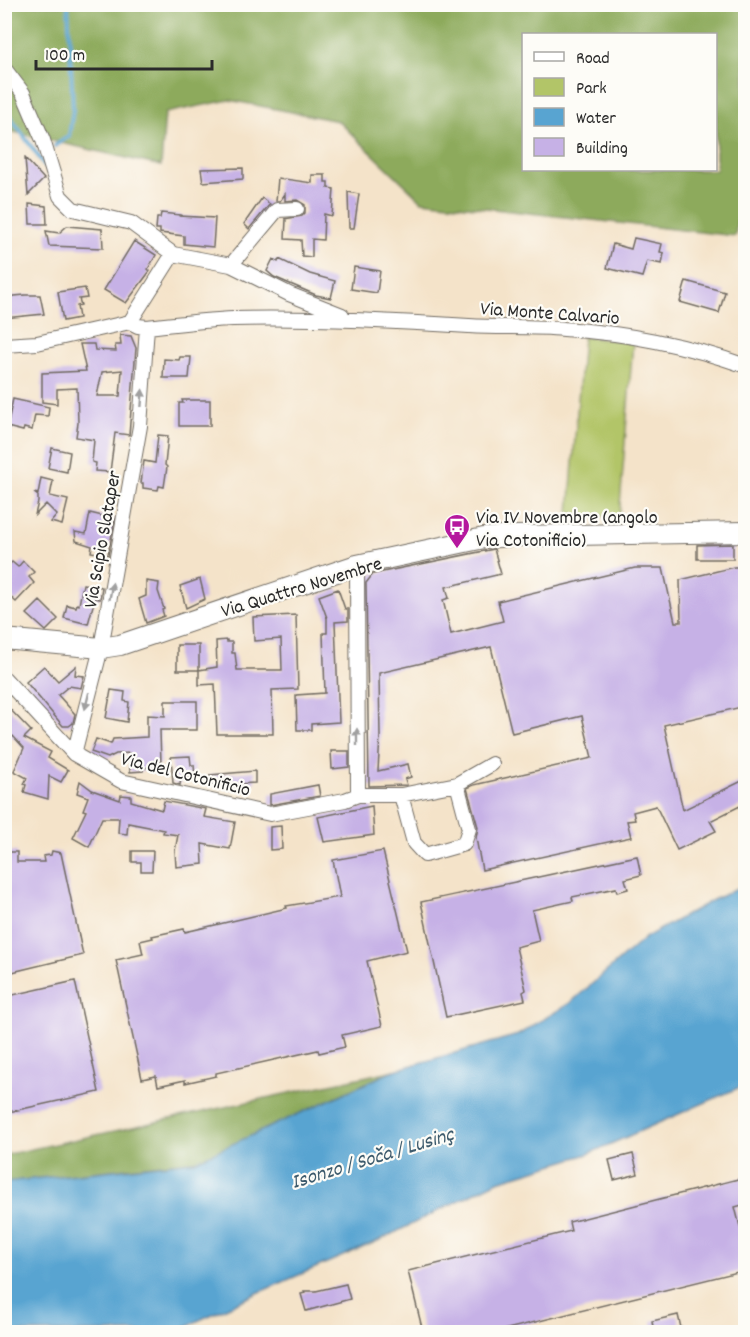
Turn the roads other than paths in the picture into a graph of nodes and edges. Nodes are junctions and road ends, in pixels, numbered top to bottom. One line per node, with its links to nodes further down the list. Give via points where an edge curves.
1 (4, 68): 3 (street, Via Monte Calvario, via 23,93 60,196 73,208 131,223)
2 (297, 209): 4 (street, via 277,210)
3 (173, 254): 4 (street, Via Monte Calvario); 6 (street)
4 (231, 265): 5 (street, Via Monte Calvario)
5 (349, 318): 7 (street, Via Monte Calvario, via 231,319); 9 (street, Via Monte Calvario, via 564,328 663,342)
6 (130, 322): 7 (street); 8 (street, via 37,343)
7 (147, 327): 13 (street, Via Scipio Slataper, one-way to 7, via 140,426)
8 (4, 345)
9 (746, 366)
10 (746, 532): 11 (main road, Via Quattro Novembre, via 484,538)
11 (357, 565): 13 (main road, Via Quattro Novembre, via 120,645); 18 (street, one-way to 11)
12 (4, 639): 13 (main road, Via Quattro Novembre)
13 (101, 648): 15 (street, Via Scipio Slataper, one-way to 15)
14 (4, 678): 15 (street, Via del Cotonificio)
15 (74, 754): 18 (street, Via del Cotonificio, via 121,781 270,813)
16 (492, 764): 17 (street, Via del Cotonificio)
17 (457, 784): 19 (street, Via del Cotonificio); 19 (street, via 469,829 464,844 425,855 414,843)
18 (358, 795): 19 (street, Via del Cotonificio)
19 (401, 795)

